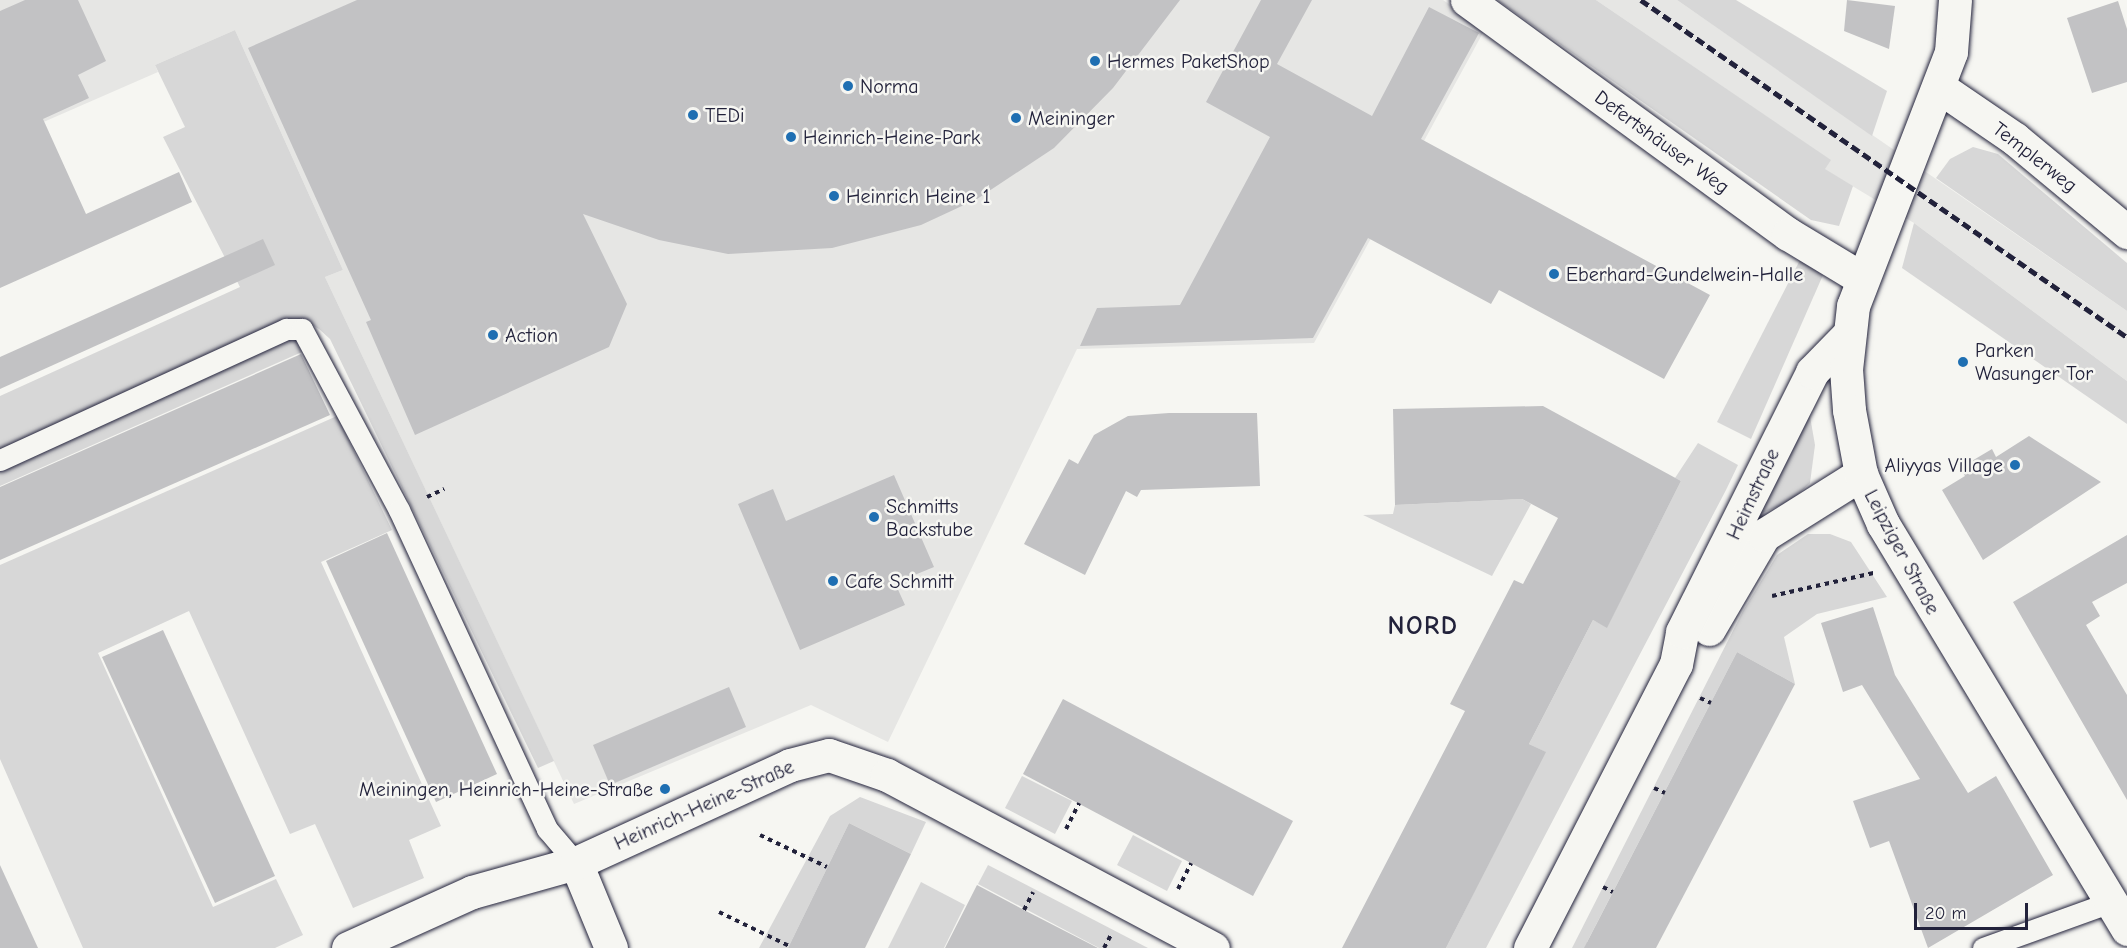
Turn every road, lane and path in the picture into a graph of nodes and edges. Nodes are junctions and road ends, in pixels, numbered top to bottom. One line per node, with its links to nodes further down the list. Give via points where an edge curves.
1 (1467, 0): 5 (street, Defertshäuser Weg, via 1788,234)
2 (1955, 0): 3 (street, Leipziger Straße, via 1955,33)
3 (1939, 87): 4 (street, Templerweg, via 2015,139); 5 (street, Leipziger Straße)
4 (2127, 232)
5 (1861, 278): 6 (street, Leipziger Straße)
6 (1849, 334): 8 (street, Leipziger Straße, via 1849,410); 11 (street, Heimstraße, via 1812,372 1683,632)
7 (0, 460): 13 (lane, via 286,329 302,329 399,510 547,829)
8 (1861, 474): 9 (street, Leipziger Straße); 11 (street, Heimstraße, via 1764,535 1701,643)
9 (1898, 549): 10 (path, via 1875,561 1880,570 1874,573); 16 (street, Leipziger Straße)
10 (1761, 594)
11 (1676, 664): 21 (street, Heimstraße)
12 (760, 835): 14 (path)
13 (576, 863): 18 (street, Heinrich-Heine-Straße, via 472,892); 19 (street); 20 (street, Heinrich-Heine-Straße, via 790,765 829,755 887,775)
14 (827, 867)
15 (719, 912): 17 (path)
16 (2119, 916): 22 (lane)
17 (789, 946)
18 (348, 948)
19 (611, 948)
20 (1213, 948)
21 (1530, 948)
22 (1983, 948)

